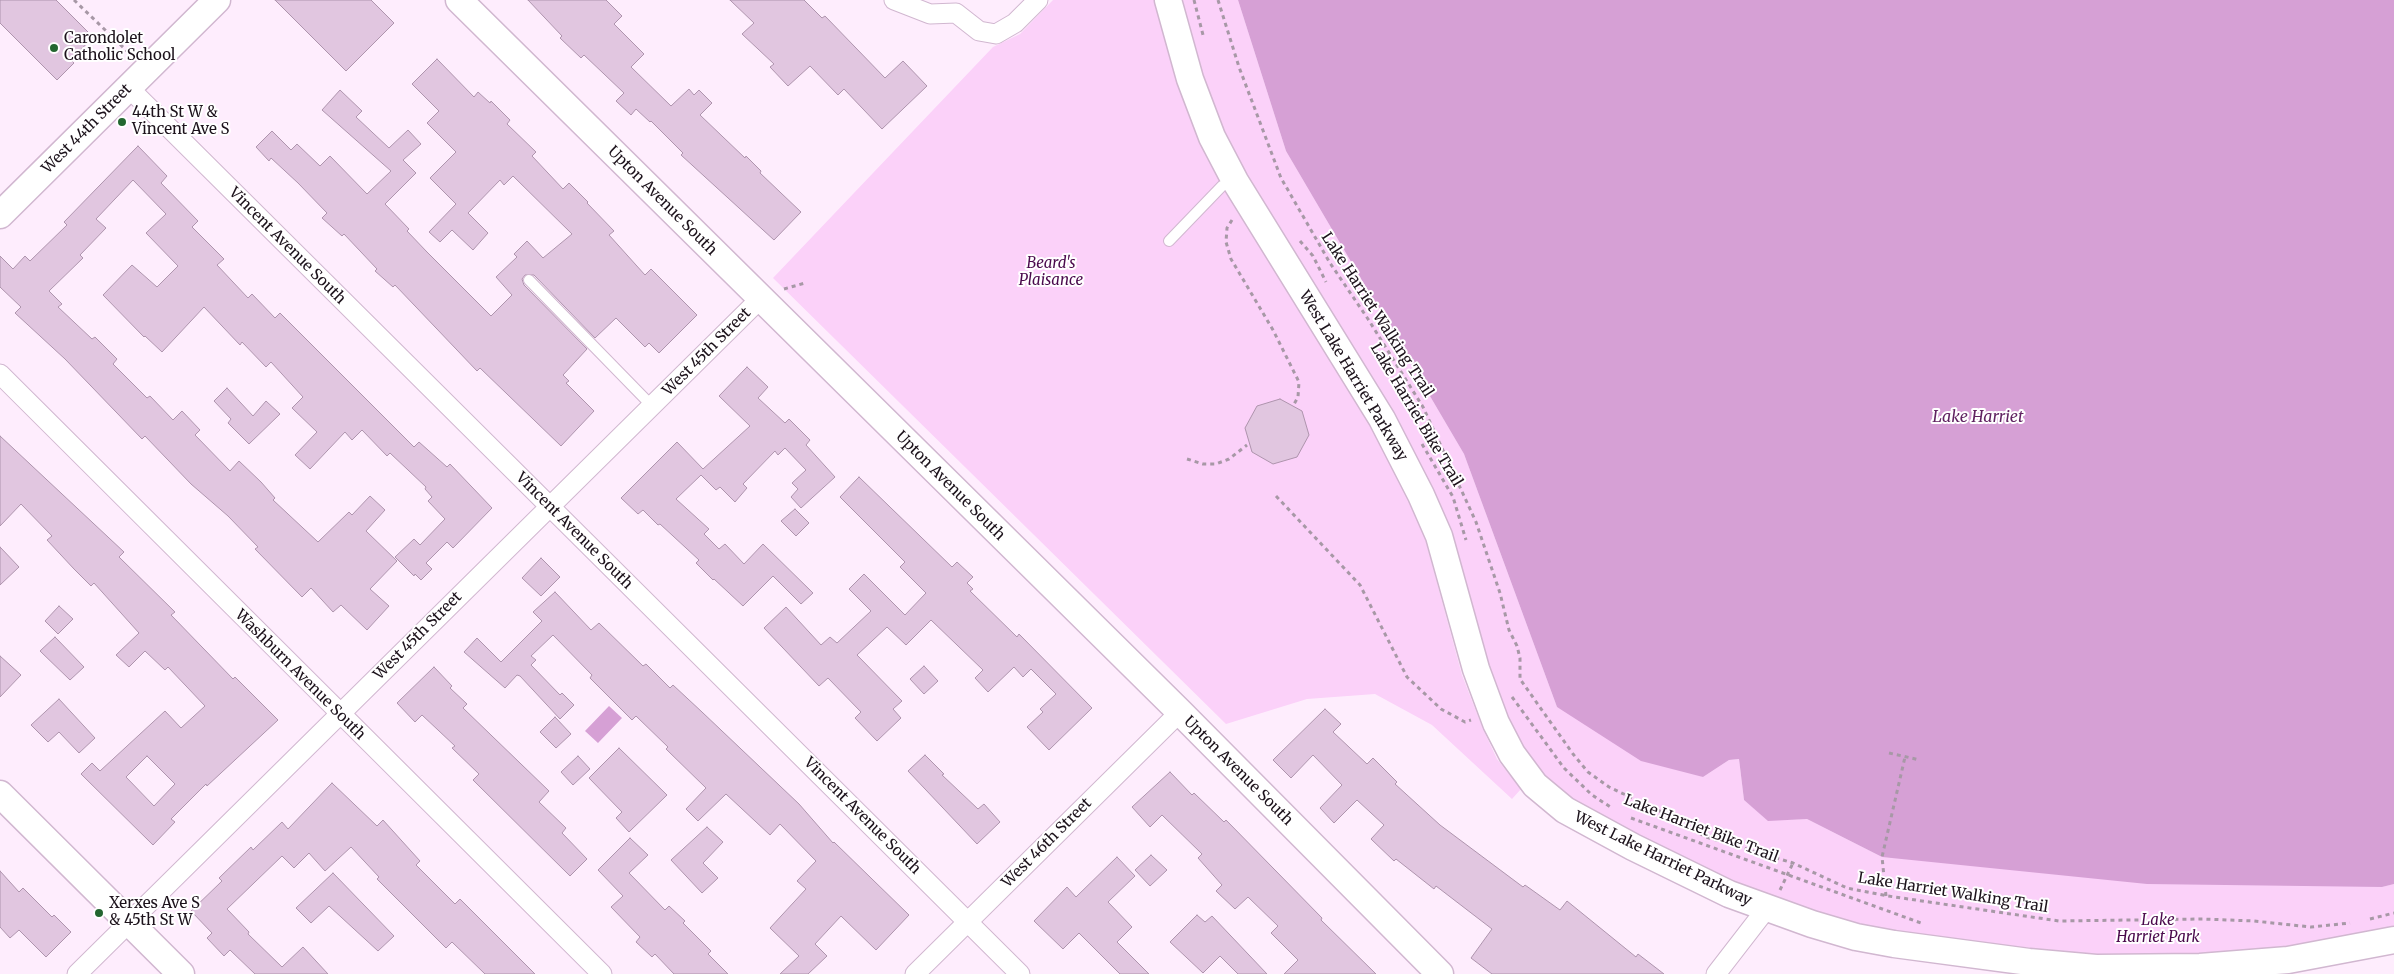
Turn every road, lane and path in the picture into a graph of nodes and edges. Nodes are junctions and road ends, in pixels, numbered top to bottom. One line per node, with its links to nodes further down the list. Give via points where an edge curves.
1 (74, 0): 11 (path)
2 (217, 0): 12 (street, West 44th Street)
3 (459, 0): 21 (street, Upton Avenue South)
4 (894, 0): 9 (street, via 930,14)
5 (1038, 0): 9 (street, via 1015,23 996,34 979,31)
6 (1168, 0): 13 (street, West Lake Harriet Parkway, via 1190,79 1212,137)
7 (1194, 0): 10 (path)
8 (1218, 0): 41 (path, Lake Harriet Walking Trail, via 1238,67 1281,178 1330,264 1423,407 1476,522 1509,630 1517,646 1520,679 1573,754 1588,772 1609,787 1706,837)
9 (956, 7)
10 (1204, 36)
11 (128, 52)
12 (129, 88): 15 (street, West 44th Street); 29 (street, Vincent Avenue South)
13 (1234, 181): 17 (lane, via 1222,186); 34 (street, West Lake Harriet Parkway, via 1382,419 1404,460 1439,536 1476,669)
14 (1235, 214): 24 (path, via 1227,228 1226,242 1231,259 1299,382)
15 (0, 215)
16 (1295, 234): 20 (path, via 1313,256)
17 (1169, 241)
18 (529, 280): 23 (lane)
19 (805, 283): 21 (path)
20 (1329, 287)
21 (771, 294): 23 (street, West 45th Street); 32 (street, Upton Avenue South)
22 (0, 374): 33 (street, Washburn Avenue South)
23 (652, 406): 29 (street, West 45th Street)
24 (1293, 406)
25 (1421, 442): 30 (path, Lake Harriet Bike Trail, via 1453,496)
26 (1247, 444): 27 (path, via 1229,459 1216,464)
27 (1188, 459)
28 (1276, 496): 34 (path, via 1360,585 1407,677 1440,710 1465,722)
29 (550, 506): 33 (street, West 45th Street); 48 (street, Vincent Avenue South)
30 (1467, 547)
31 (1509, 688): 39 (path, Lake Harriet Bike Trail, via 1512,697 1564,768 1592,795)
32 (1180, 712): 48 (street, West 46th Street); 59 (street, Upton Avenue South)
33 (339, 714): 47 (street, West 45th Street); 56 (street, Washburn Avenue South)
34 (1494, 716): 44 (street, West Lake Harriet Parkway, via 1512,754 1535,784 1565,810 1729,894)
35 (1889, 753): 36 (path)
36 (1905, 757): 37 (path); 43 (path, via 1882,857)
37 (1920, 760)
38 (0, 794): 47 (street)
39 (1618, 811)
40 (1626, 816): 42 (path, Lake Harriet Bike Trail)
41 (1793, 863): 42 (path); 43 (path, Lake Harriet Walking Trail, via 1846,888)
42 (1788, 873): 50 (path, Lake Harriet Bike Trail)
43 (1886, 896): 49 (path, Lake Harriet Walking Trail, via 2050,920 2254,921 2311,927)
44 (1767, 908): 53 (street, West Lake Harriet Parkway, via 1866,939); 60 (street)
45 (2394, 913): 46 (path)
46 (2368, 920)
47 (129, 922): 54 (street, West 45th Street); 55 (street)
48 (968, 922): 57 (street, West 46th Street); 58 (street, Vincent Avenue South)
49 (2360, 922)
50 (1930, 926)
51 (2394, 940): 52 (street, West Lake Harriet Parkway)
52 (2290, 967): 53 (street, West Lake Harriet Parkway)
53 (2096, 971)
54 (77, 974)
55 (181, 974)
56 (602, 974)
57 (915, 974)
58 (1020, 974)
59 (1440, 974)
60 (1716, 974)

